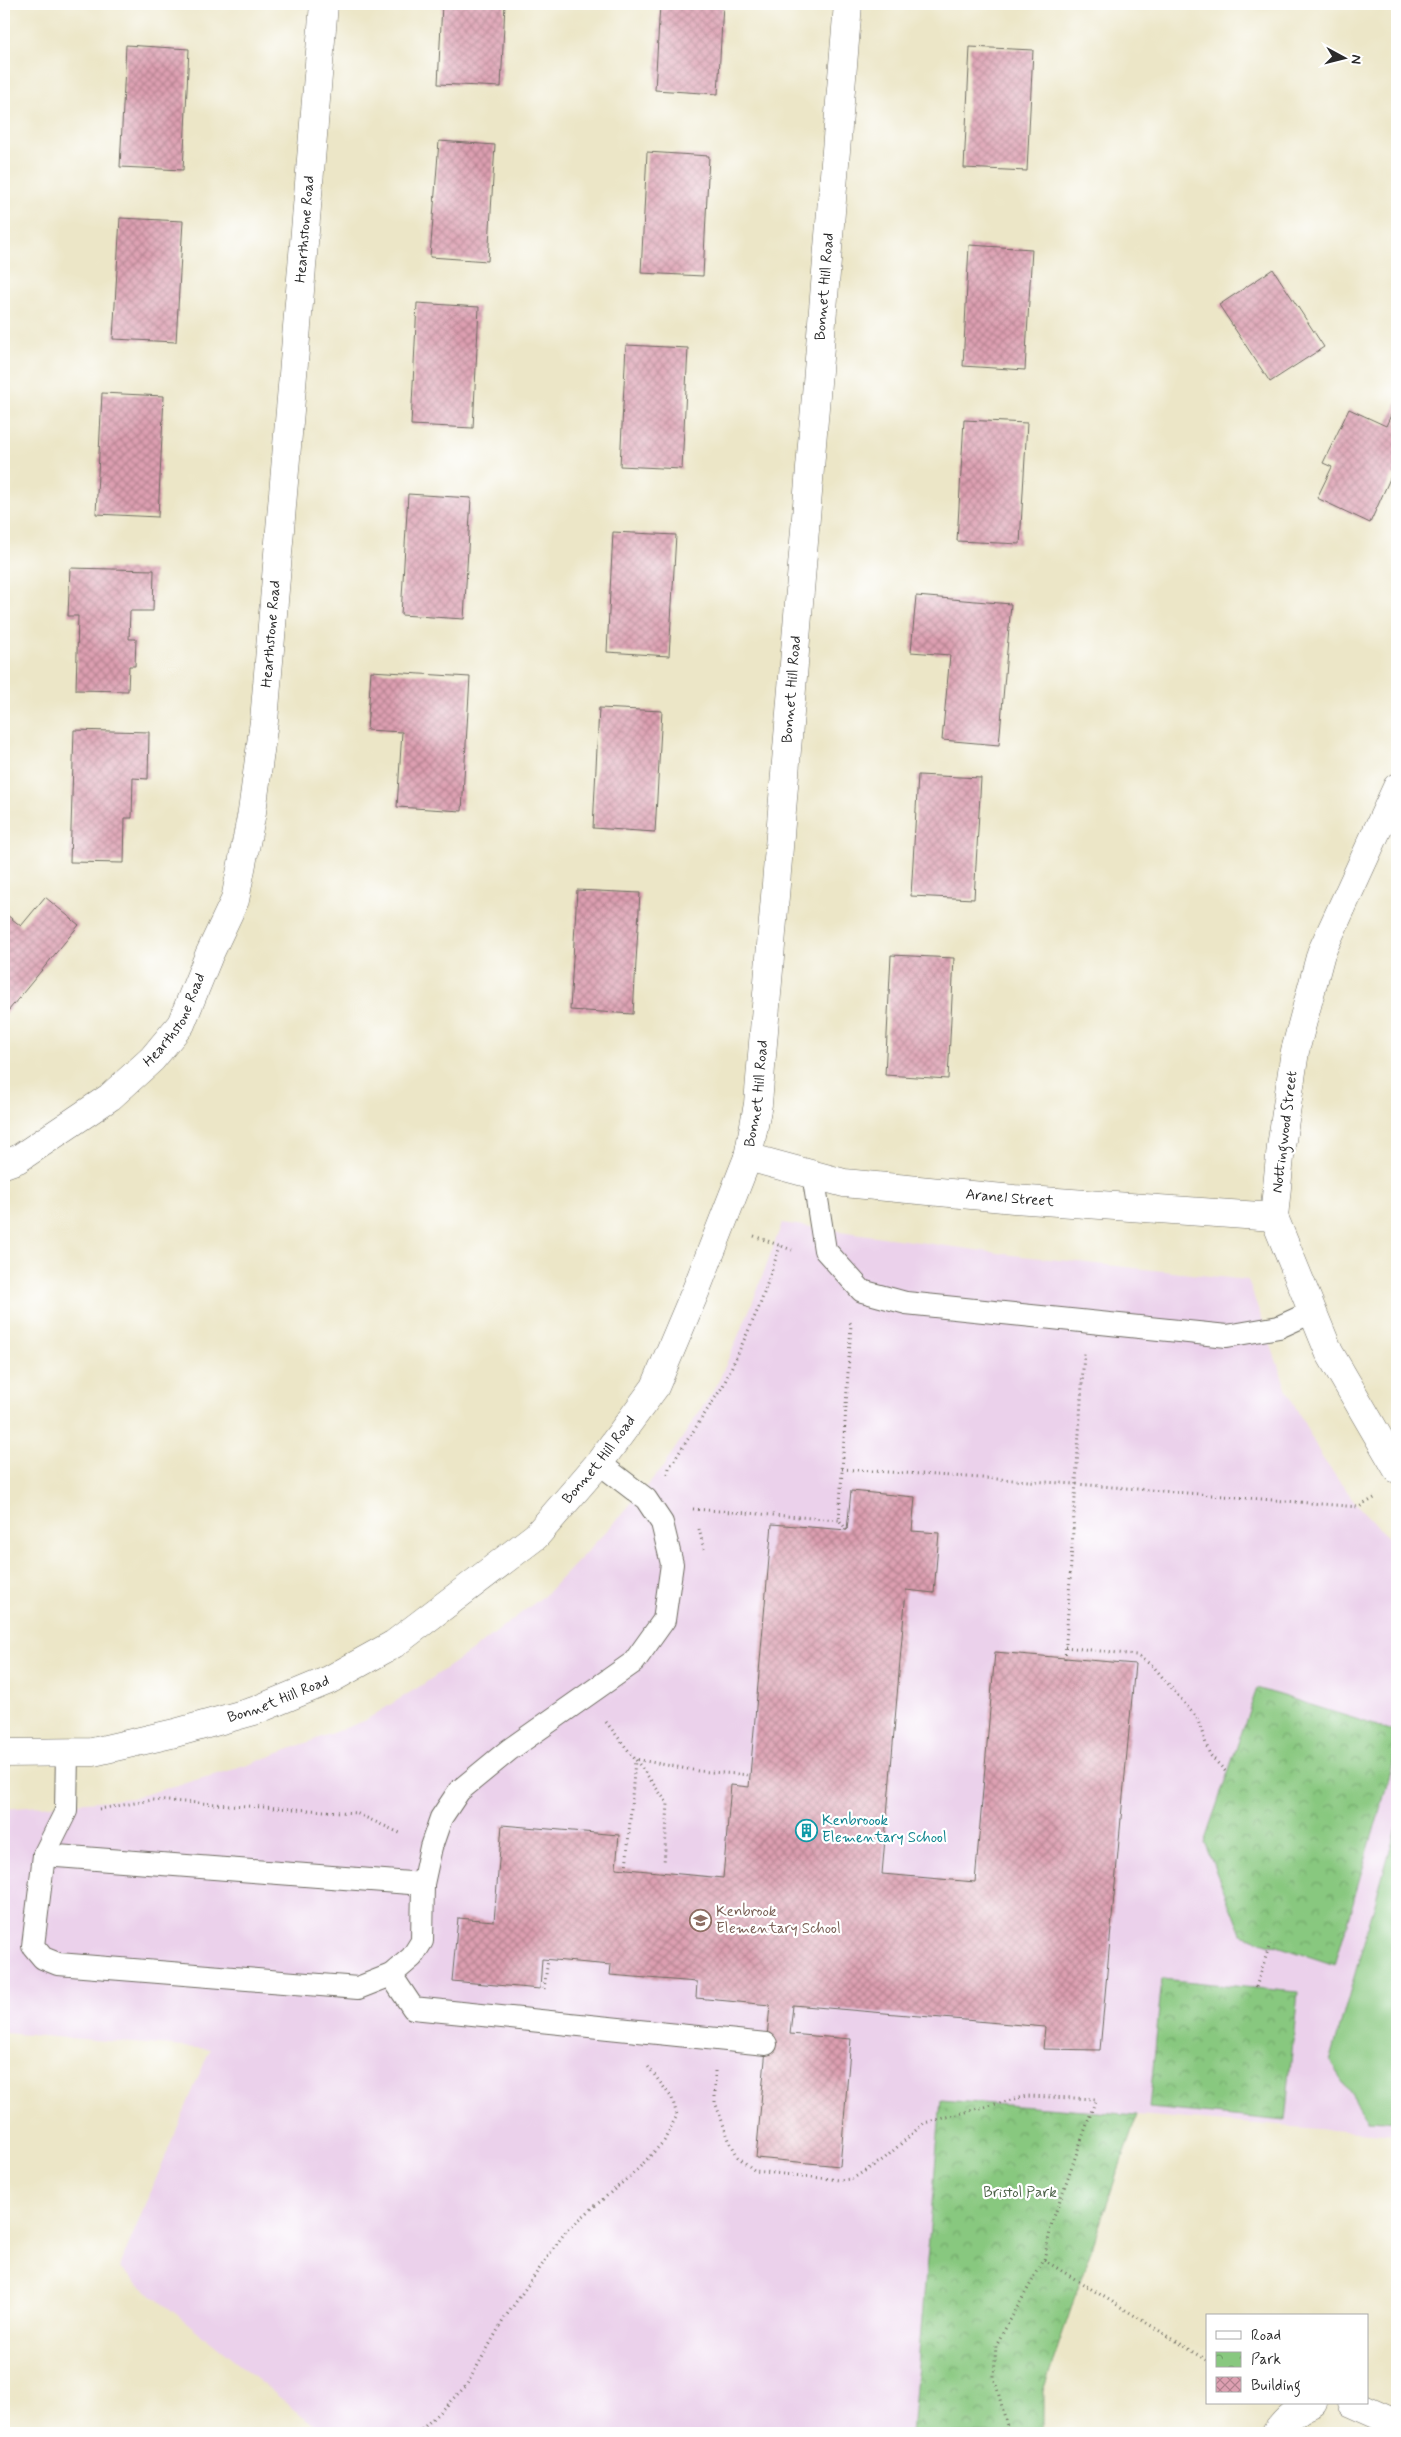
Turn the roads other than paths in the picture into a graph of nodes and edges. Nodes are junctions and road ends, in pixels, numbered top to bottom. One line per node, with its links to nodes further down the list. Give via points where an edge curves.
1 (324, 4): 5 (street, Hearthstone Road, via 264,720 236,900 181,1024 152,1059 110,1097 18,1159)
2 (848, 4): 4 (street, Bonnet Hill Road, via 759,1094)
3 (1397, 787): 7 (street, Nottingwood Street, via 1321,953 1295,1051)
4 (748, 1157): 6 (street, Aranel Street); 9 (street, Bonnet Hill Road, via 655,1387)
5 (4, 1164)
6 (813, 1174): 7 (street, Aranel Street, via 844,1183 1014,1199); 8 (lane, via 825,1250 862,1291 906,1303 1227,1336 1279,1327)
7 (1274, 1217): 8 (street, Nottingwood Street)
8 (1312, 1312): 10 (street, Nottingwood Street, via 1329,1352)
9 (599, 1463): 11 (street, Bonnet Hill Road, via 536,1536 394,1644 329,1680 254,1711 176,1733 93,1752); 14 (lane, via 646,1500 662,1523 672,1564 664,1620 634,1662 509,1750 459,1791 442,1818 431,1847)
10 (1397, 1469)
11 (67, 1752): 12 (street, Bonnet Hill Road); 13 (lane, via 66,1810)
12 (4, 1753)
13 (44, 1855): 14 (lane); 15 (lane, via 33,1946 43,1958 58,1964 358,1988)
14 (423, 1884): 15 (lane, via 422,1941 412,1957)
15 (391, 1975): 16 (lane, via 414,2008)
16 (766, 2044)
17 (1311, 2404): 20 (street, via 1284,2421)
18 (1354, 2404): 19 (street)
19 (1397, 2423)
20 (1276, 2433)

